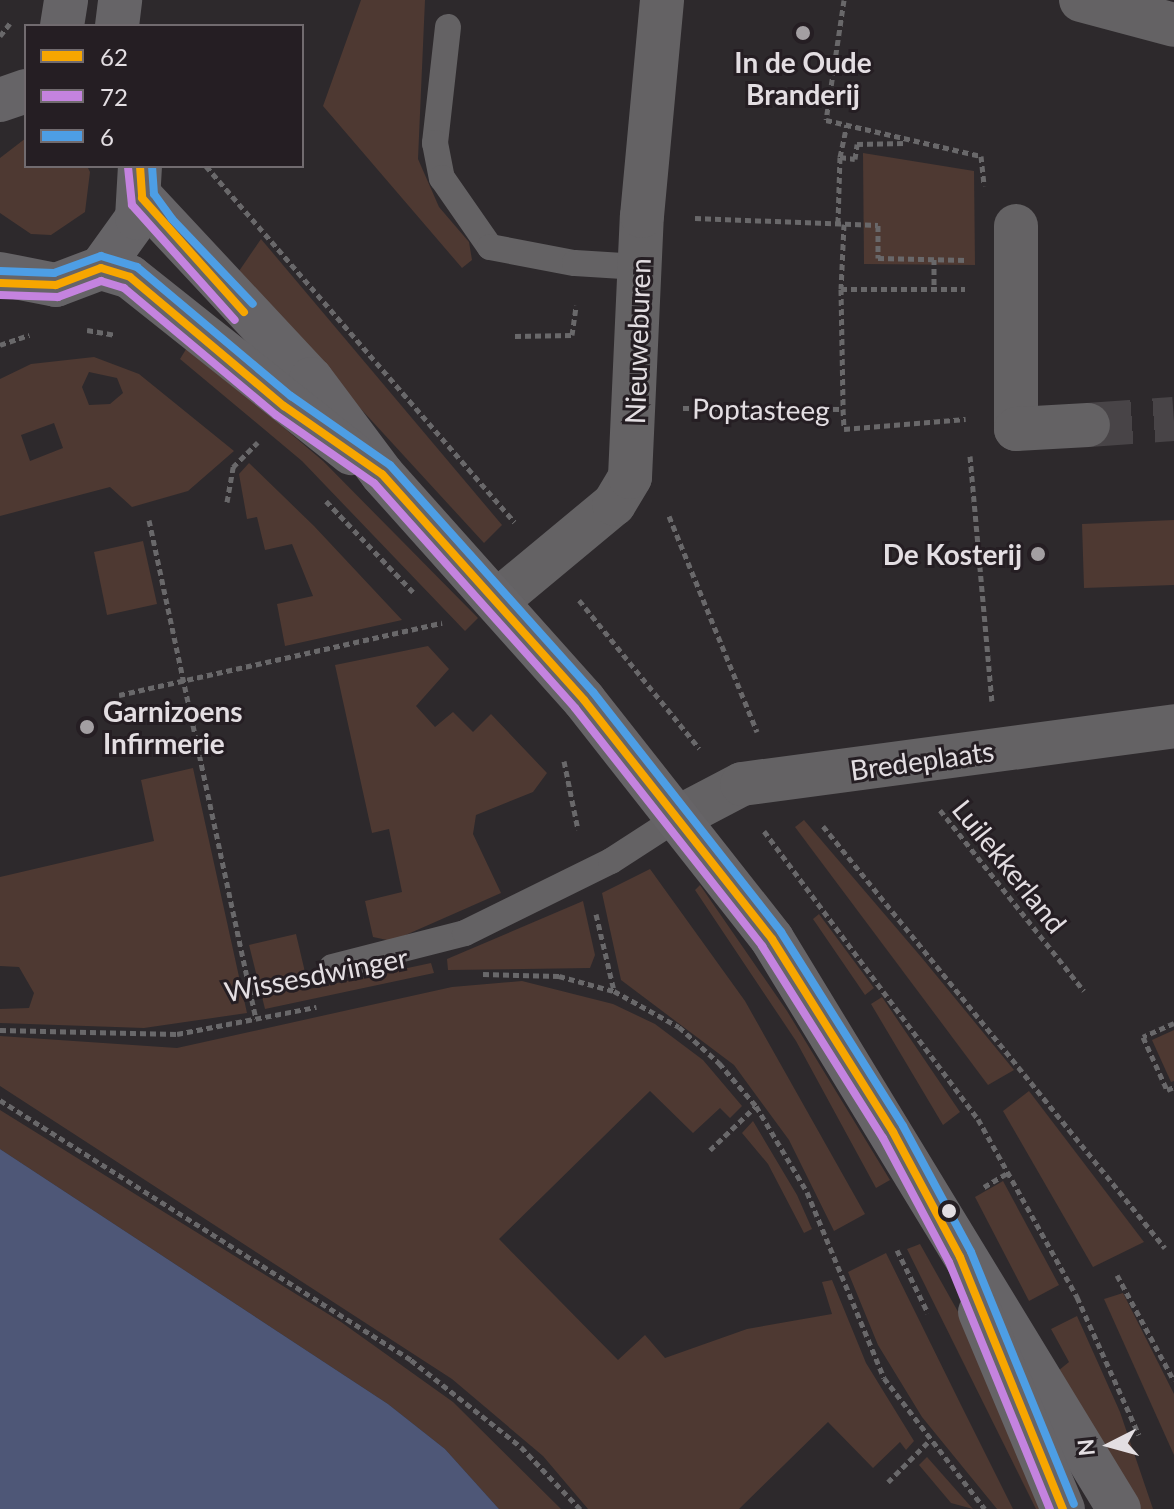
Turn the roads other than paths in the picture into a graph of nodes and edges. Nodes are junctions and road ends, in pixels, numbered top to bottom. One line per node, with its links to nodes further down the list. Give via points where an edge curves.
1 (66, 0): 5 (main road)
2 (120, 0): 6 (main road)
3 (1081, 0): 7 (street)
4 (664, 8): 13 (street, Nieuweburen)
5 (62, 24)
6 (117, 24)
7 (1174, 25)
8 (448, 27): 13 (lane, via 435,143 442,178 490,247 574,263)
9 (24, 92): 10 (main road)
10 (0, 100)
11 (141, 182): 14 (main road, via 129,237); 17 (main road, via 311,379)
12 (1016, 244): 16 (street, via 1016,429)
13 (639, 267): 18 (street, Nieuweburen, via 625,488)
14 (101, 268): 15 (main road, via 56,285); 17 (main road, via 130,277 284,406)
15 (3, 279)
16 (1088, 425)
17 (382, 474): 18 (main road)
18 (497, 601): 20 (main road)
19 (1174, 726): 20 (street, Bredeplaats, via 776,779 730,788)
20 (679, 817): 21 (lane, Wissesdwinger, via 611,861 465,933); 22 (main road, via 844,1049)
21 (332, 967)
22 (960, 1257): 23 (main road); 24 (main road, via 1013,1329)
23 (1063, 1509)
24 (1119, 1509)

